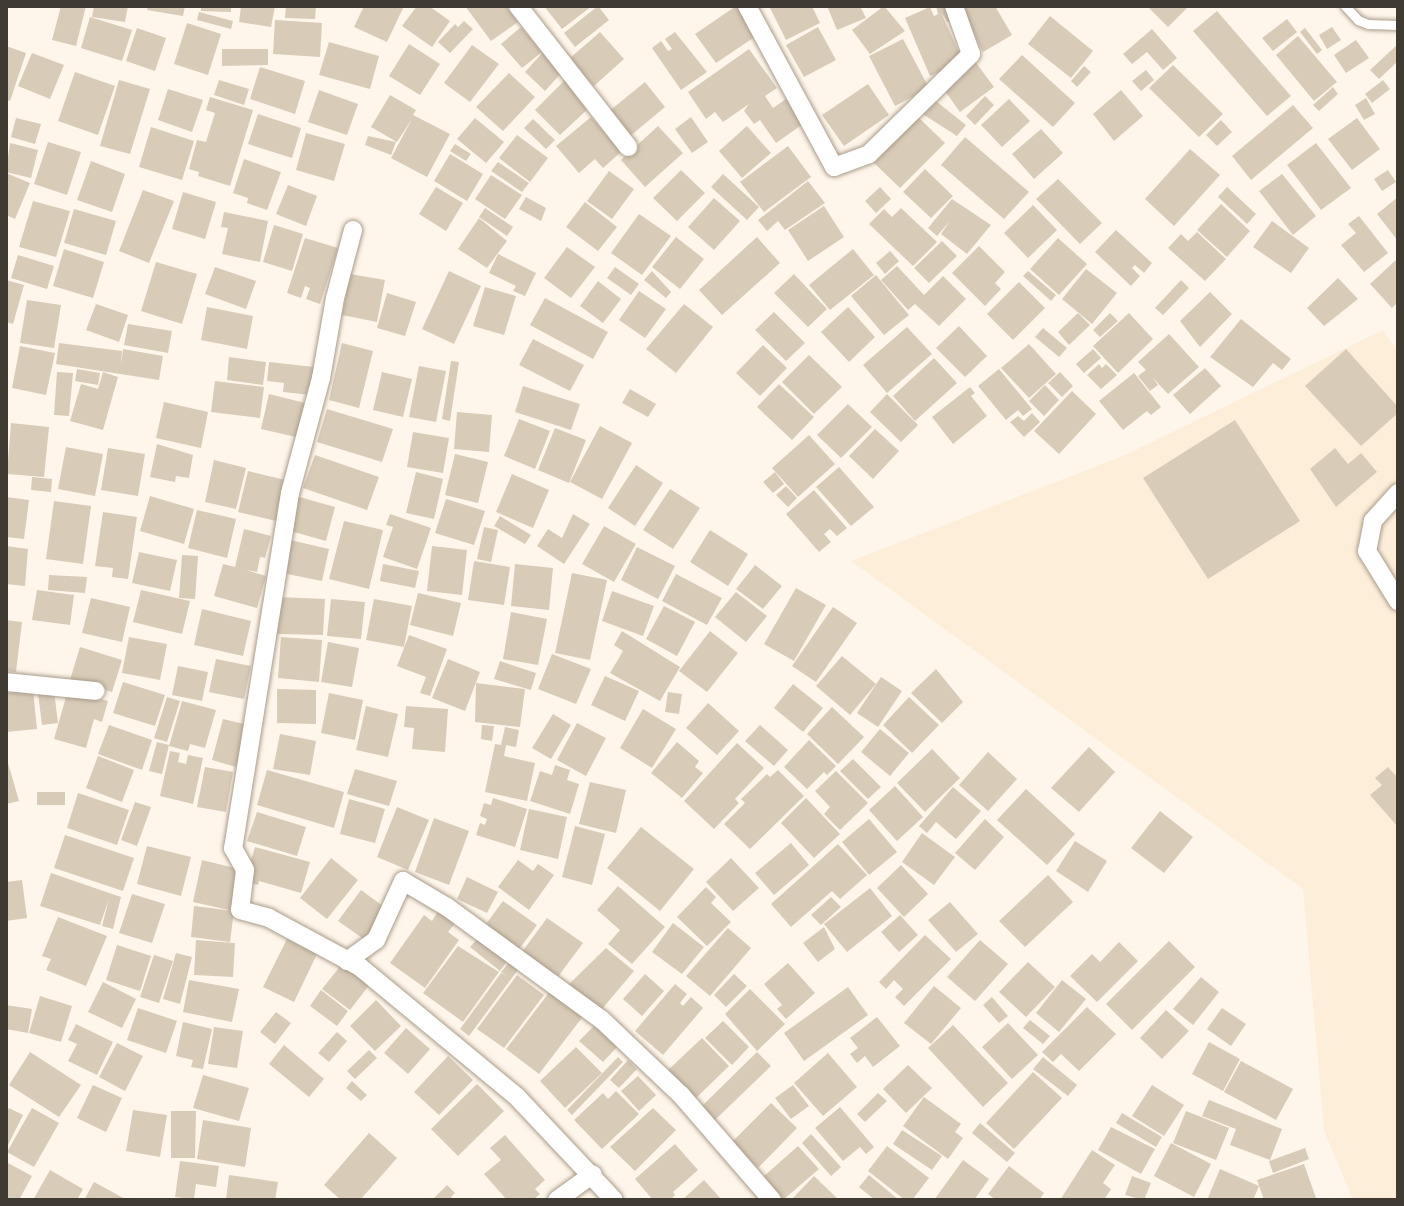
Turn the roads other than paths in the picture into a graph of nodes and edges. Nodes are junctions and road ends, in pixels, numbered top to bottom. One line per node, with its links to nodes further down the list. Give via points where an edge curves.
1 (518, 6): 6 (street)
2 (747, 6): 3 (street, via 834,167 869,154 971,54)
3 (954, 6)
4 (1345, 6): 5 (lane, via 1368,24)
5 (1398, 25)
6 (628, 147)
7 (353, 230): 12 (street, via 290,493 233,848 245,870 240,910 269,918)
8 (1398, 493): 9 (street, via 1373,521 1367,551)
9 (1398, 601)
10 (6, 682): 11 (street)
11 (96, 691)
12 (347, 961): 13 (street, via 449,1037); 16 (street, via 376,940 403,881 602,1020 681,1095)
13 (593, 1174): 14 (street); 15 (street)
14 (557, 1200)
15 (614, 1200)
16 (772, 1200)

